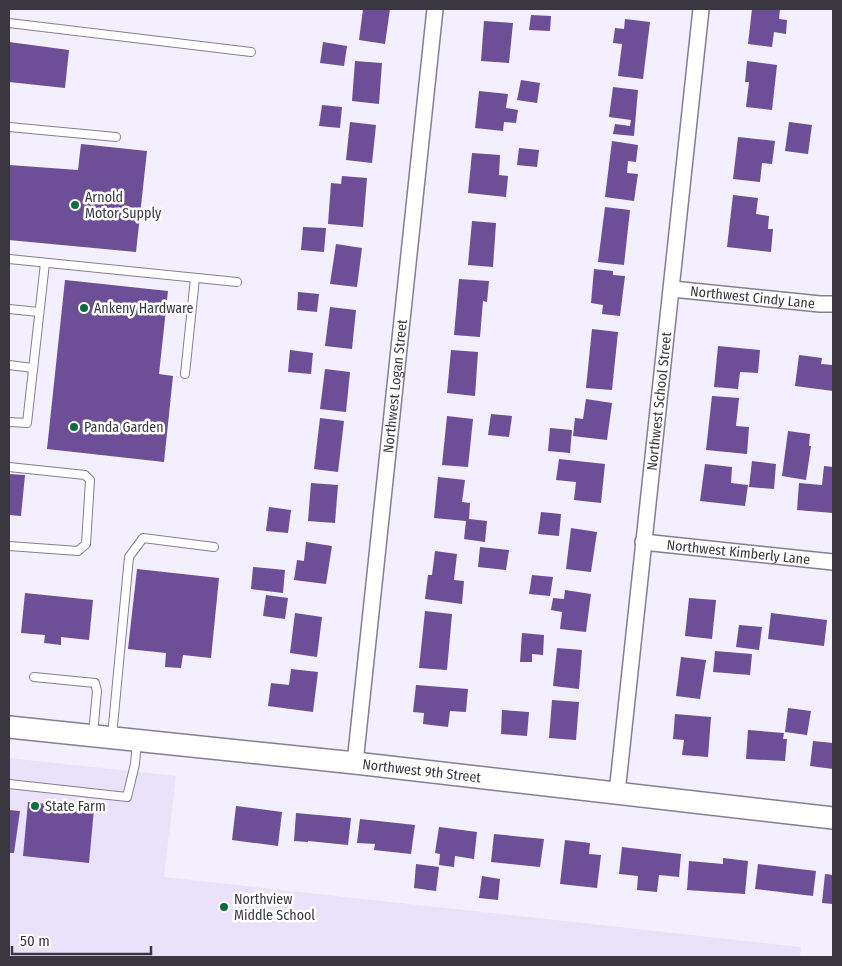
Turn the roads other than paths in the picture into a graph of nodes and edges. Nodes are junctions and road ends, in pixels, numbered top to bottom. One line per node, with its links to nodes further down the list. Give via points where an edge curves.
1 (435, 9): 28 (street, Northwest Logan Street)
2 (701, 9): 11 (street, Northwest School Street)
3 (9, 23): 4 (lane)
4 (251, 52)
5 (9, 127): 6 (lane)
6 (116, 137)
7 (9, 259): 8 (lane)
8 (45, 263): 9 (lane); 14 (lane)
9 (195, 278): 10 (lane); 17 (lane)
10 (237, 282)
11 (672, 289): 12 (street, Northwest Cindy Lane); 20 (street, Northwest School Street)
12 (833, 304)
13 (9, 309): 14 (lane)
14 (39, 312): 16 (lane)
15 (9, 365): 16 (lane)
16 (33, 368): 18 (lane, via 26,423)
17 (185, 374)
18 (9, 422)
19 (9, 467): 21 (lane, via 85,475 90,480 86,544 78,551)
20 (643, 542): 23 (street, Northwest Kimberly Lane); 30 (street, Northwest School Street)
21 (9, 546)
22 (214, 547): 26 (lane, via 143,538 129,557)
23 (833, 562)
24 (34, 677): 26 (lane, via 96,683)
25 (9, 727): 26 (street, Northwest 9th Street)
26 (102, 736): 27 (street, Northwest 9th Street)
27 (137, 740): 28 (street, Northwest 9th Street); 29 (lane, via 127,796)
28 (355, 763): 30 (street, Northwest 9th Street)
29 (9, 784)
30 (617, 793): 31 (street, Northwest 9th Street)
31 (833, 818)

